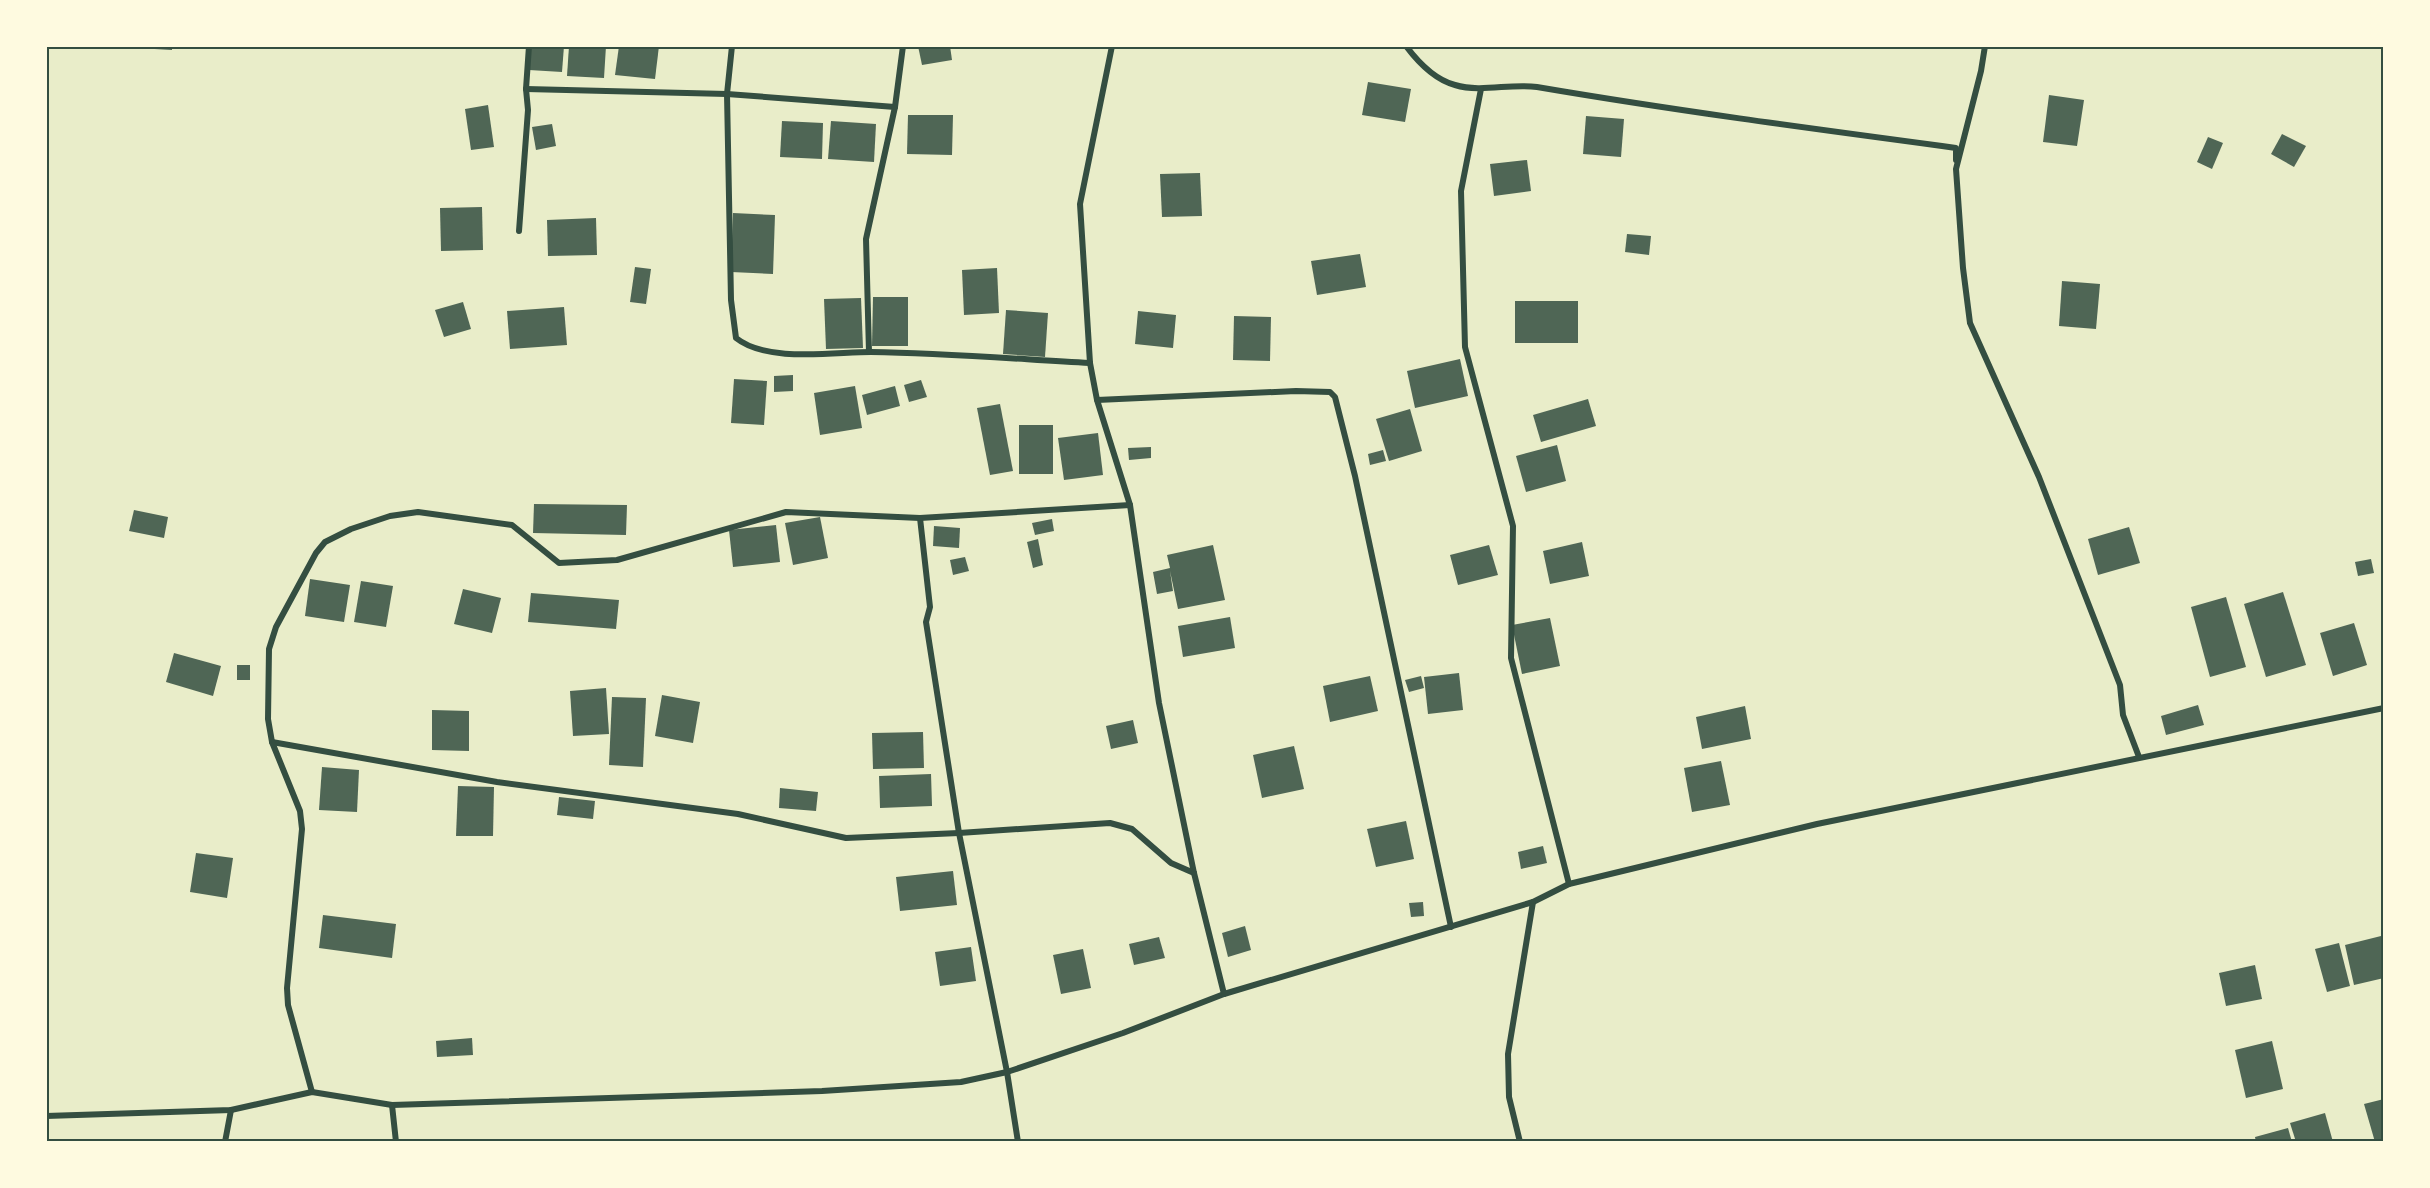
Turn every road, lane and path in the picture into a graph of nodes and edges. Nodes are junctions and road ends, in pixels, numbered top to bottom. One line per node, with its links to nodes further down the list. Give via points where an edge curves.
1 (529, 46): 8 (street)
2 (732, 46): 9 (street)
3 (903, 46): 10 (street)
4 (1112, 46): 14 (street, via 1080,204)
5 (1406, 46): 7 (street, via 1415,59 1445,82)
6 (1985, 46): 11 (street)
7 (1481, 88): 11 (street, via 1527,86 1956,148); 23 (street, via 1461,191 1465,347 1513,526 1511,658)
8 (526, 89): 9 (street); 12 (street, via 528,110)
9 (727, 94): 10 (street); 13 (street, via 731,300 736,338 767,350 815,356)
10 (895, 107): 13 (street, via 866,239)
11 (1956, 169): 20 (street, via 1970,323 2039,477 2120,685 2123,715)
12 (519, 231)
13 (868, 352): 14 (street)
14 (1090, 363): 15 (street)
15 (1097, 399): 16 (street); 25 (street, via 1296,391 1330,392 1335,397)
16 (1130, 505): 17 (street); 22 (street, via 1159,703)
17 (920, 518): 19 (street, via 786,512 617,560 559,563 512,525 418,513 390,516 351,529 325,542 316,553 276,627 269,649 268,719); 21 (street, via 930,607 926,622)
18 (2384, 708): 20 (street)
19 (272, 742): 21 (street, via 497,782 738,814 846,838); 28 (street, via 300,812 302,829 287,988 288,1005)
20 (2139, 757): 23 (street, via 1816,824)
21 (959, 833): 22 (street, via 1110,823 1132,829 1171,862); 27 (street)
22 (1194, 873): 26 (street)
23 (1569, 884): 24 (street)
24 (1533, 902): 25 (street); 35 (street, via 1508,1054 1509,1097)
25 (1451, 927): 26 (street)
26 (1224, 993): 27 (street, via 1124,1033)
27 (1007, 1072): 29 (street, via 961,1082 833,1090); 34 (street)
28 (312, 1092): 29 (street); 30 (street)
29 (392, 1105): 33 (street)
30 (231, 1110): 31 (street); 32 (street)
31 (46, 1116)
32 (225, 1142)
33 (396, 1142)
34 (1018, 1142)
35 (1520, 1142)

